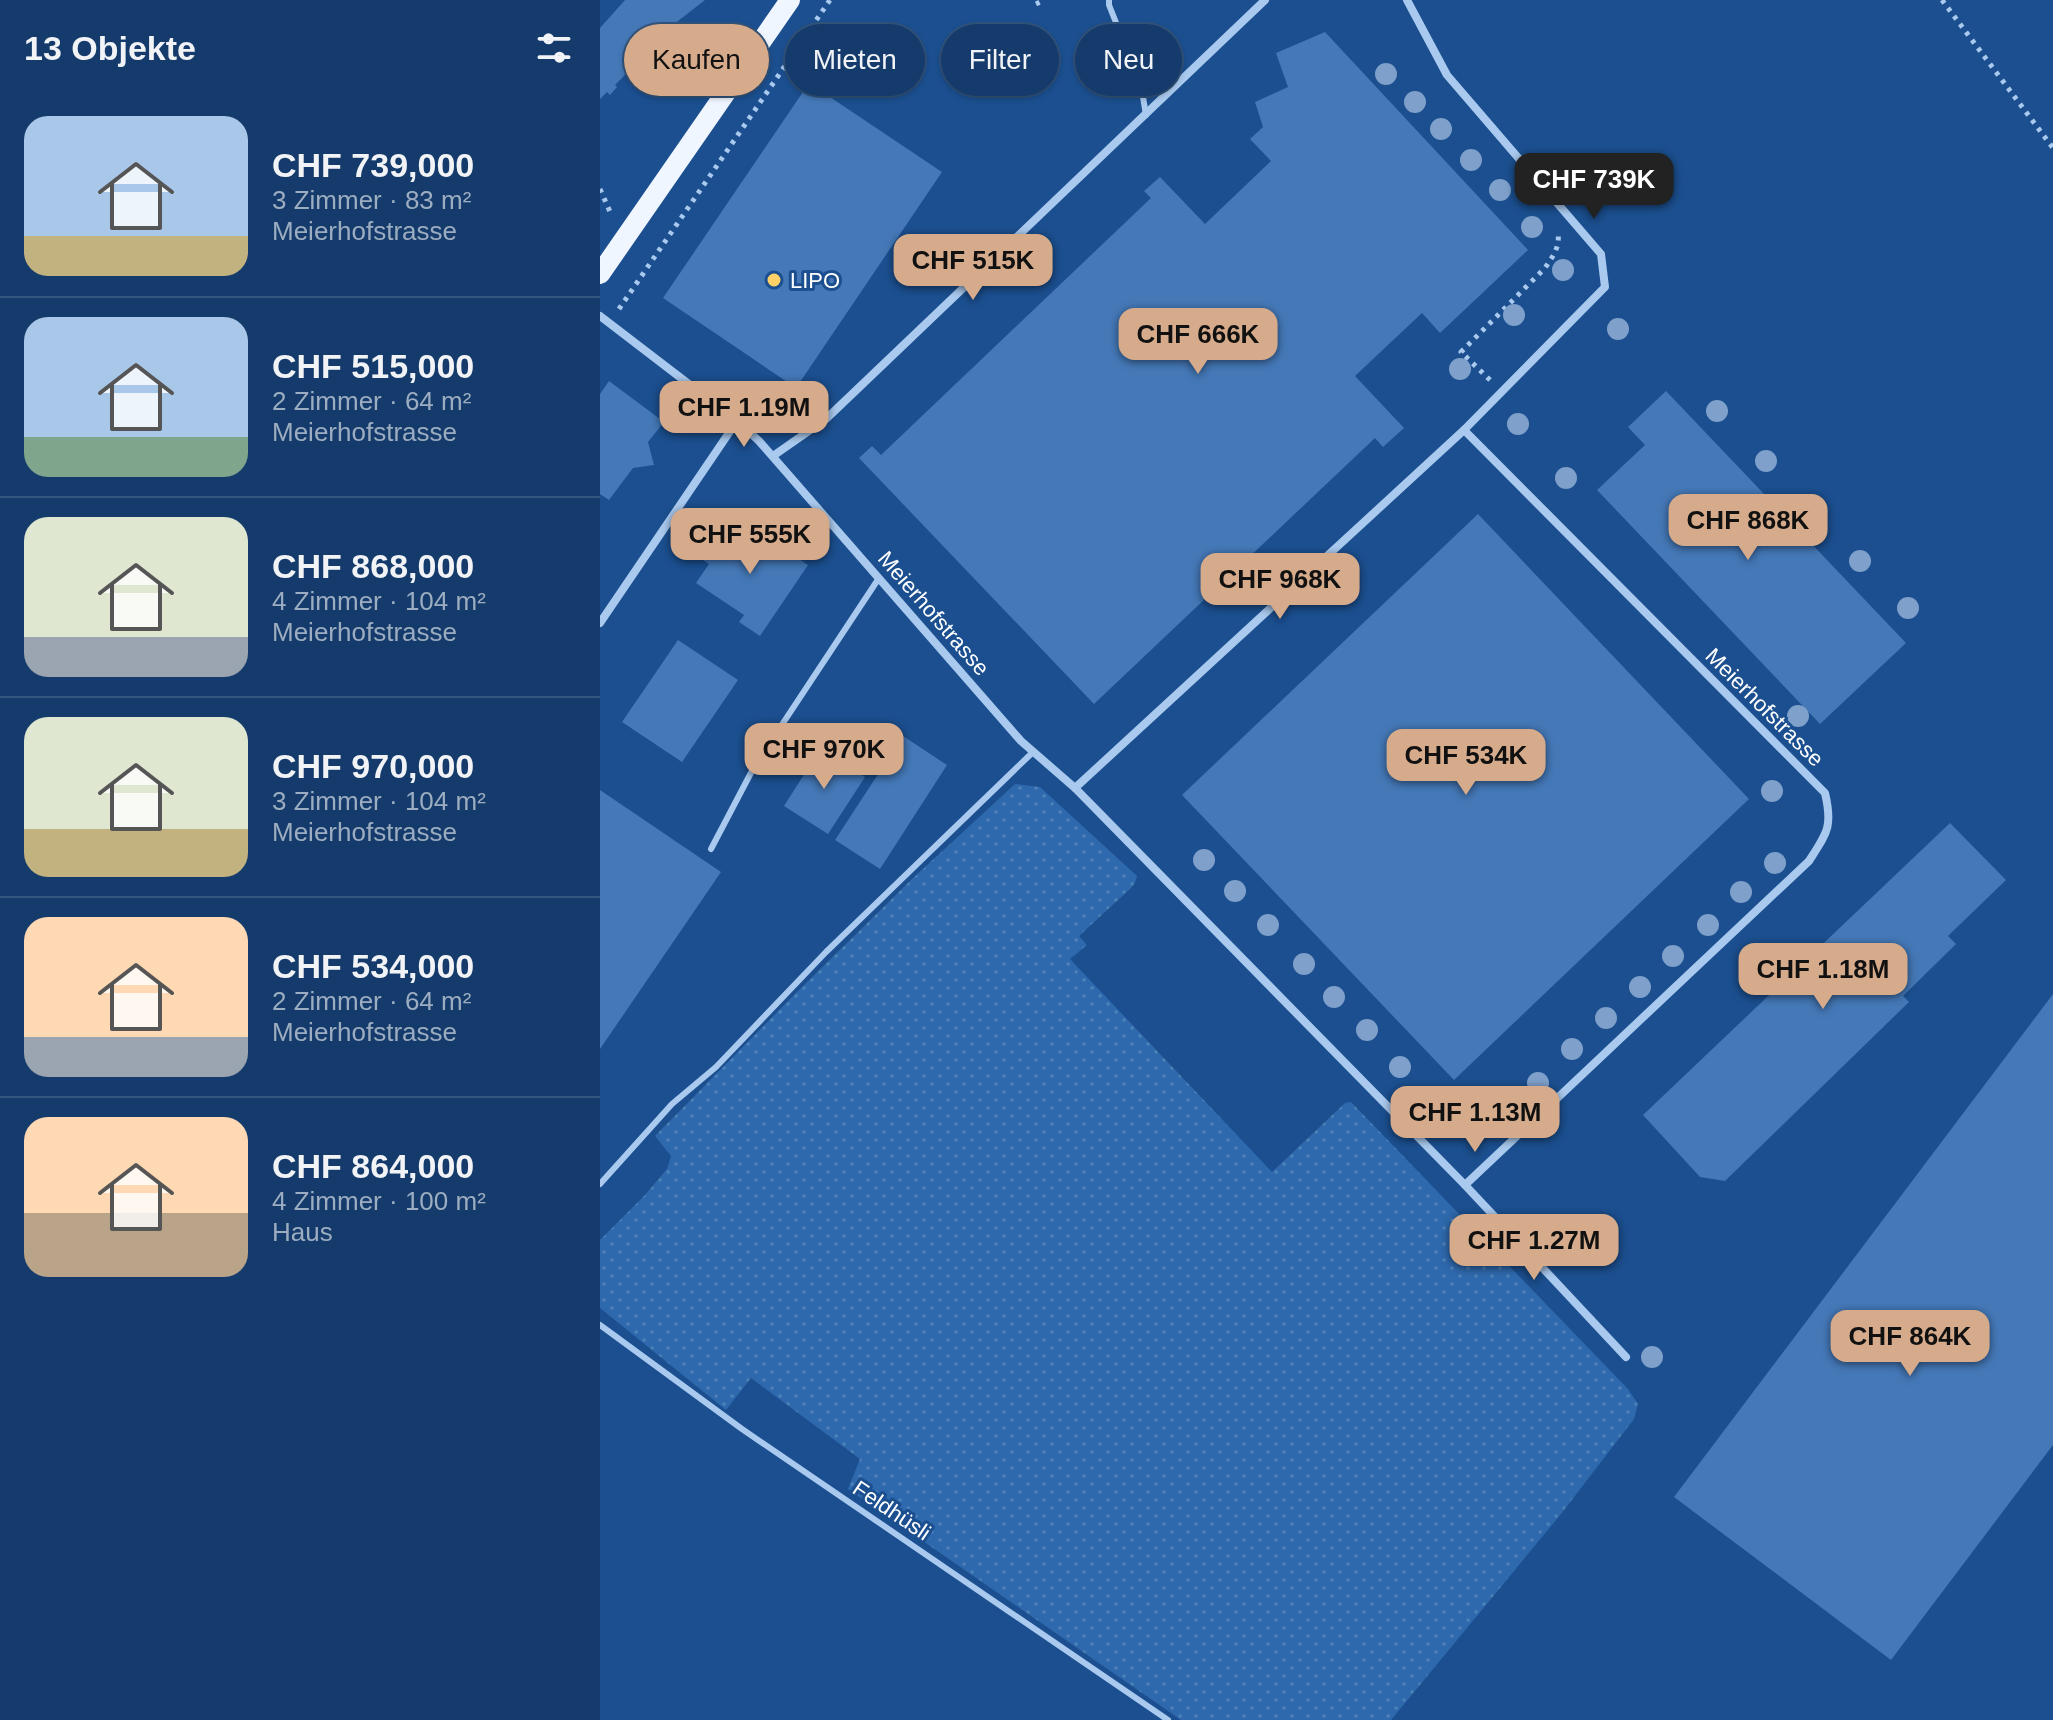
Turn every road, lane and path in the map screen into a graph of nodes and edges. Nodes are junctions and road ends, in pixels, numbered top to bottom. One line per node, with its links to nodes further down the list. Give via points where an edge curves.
1 (790, 0): 12 (main road)
2 (830, 0): 14 (path)
3 (1044, 0): 8 (path)
4 (1109, 0): 9 (lane, via 1141,85)
5 (1265, 0): 9 (street)
6 (1407, 0): 15 (street, via 1447,75 1601,254 1605,287)
7 (1942, 0): 10 (path)
8 (1036, 4)
9 (1146, 115): 18 (street, via 826,419)
10 (2053, 148)
11 (1557, 227): 15 (path, via 1556,252 1545,268 1461,352)
12 (600, 274)
13 (600, 316): 14 (street, Meierhofstrasse)
14 (609, 323): 16 (street, Meierhofstrasse)
15 (1502, 392): 17 (street)
16 (737, 421): 18 (street, Meierhofstrasse); 20 (street)
17 (1464, 430): 22 (street); 25 (street, Meierhofstrasse, via 1825,793 1830,816 1809,861)
18 (773, 456): 19 (street, Meierhofstrasse)
19 (879, 578): 21 (street, Meierhofstrasse); 23 (lane, via 754,767)
20 (600, 623)
21 (1033, 752): 22 (street, Meierhofstrasse); 24 (lane, via 826,952 716,1067 672,1104)
22 (1075, 788): 25 (street, Meierhofstrasse)
23 (711, 849)
24 (600, 1184)
25 (1465, 1185): 27 (street, Meierhofstrasse)
26 (600, 1325): 28 (lane, Feldhüsli, via 755,1438)
27 (1626, 1357)
28 (1168, 1720)

